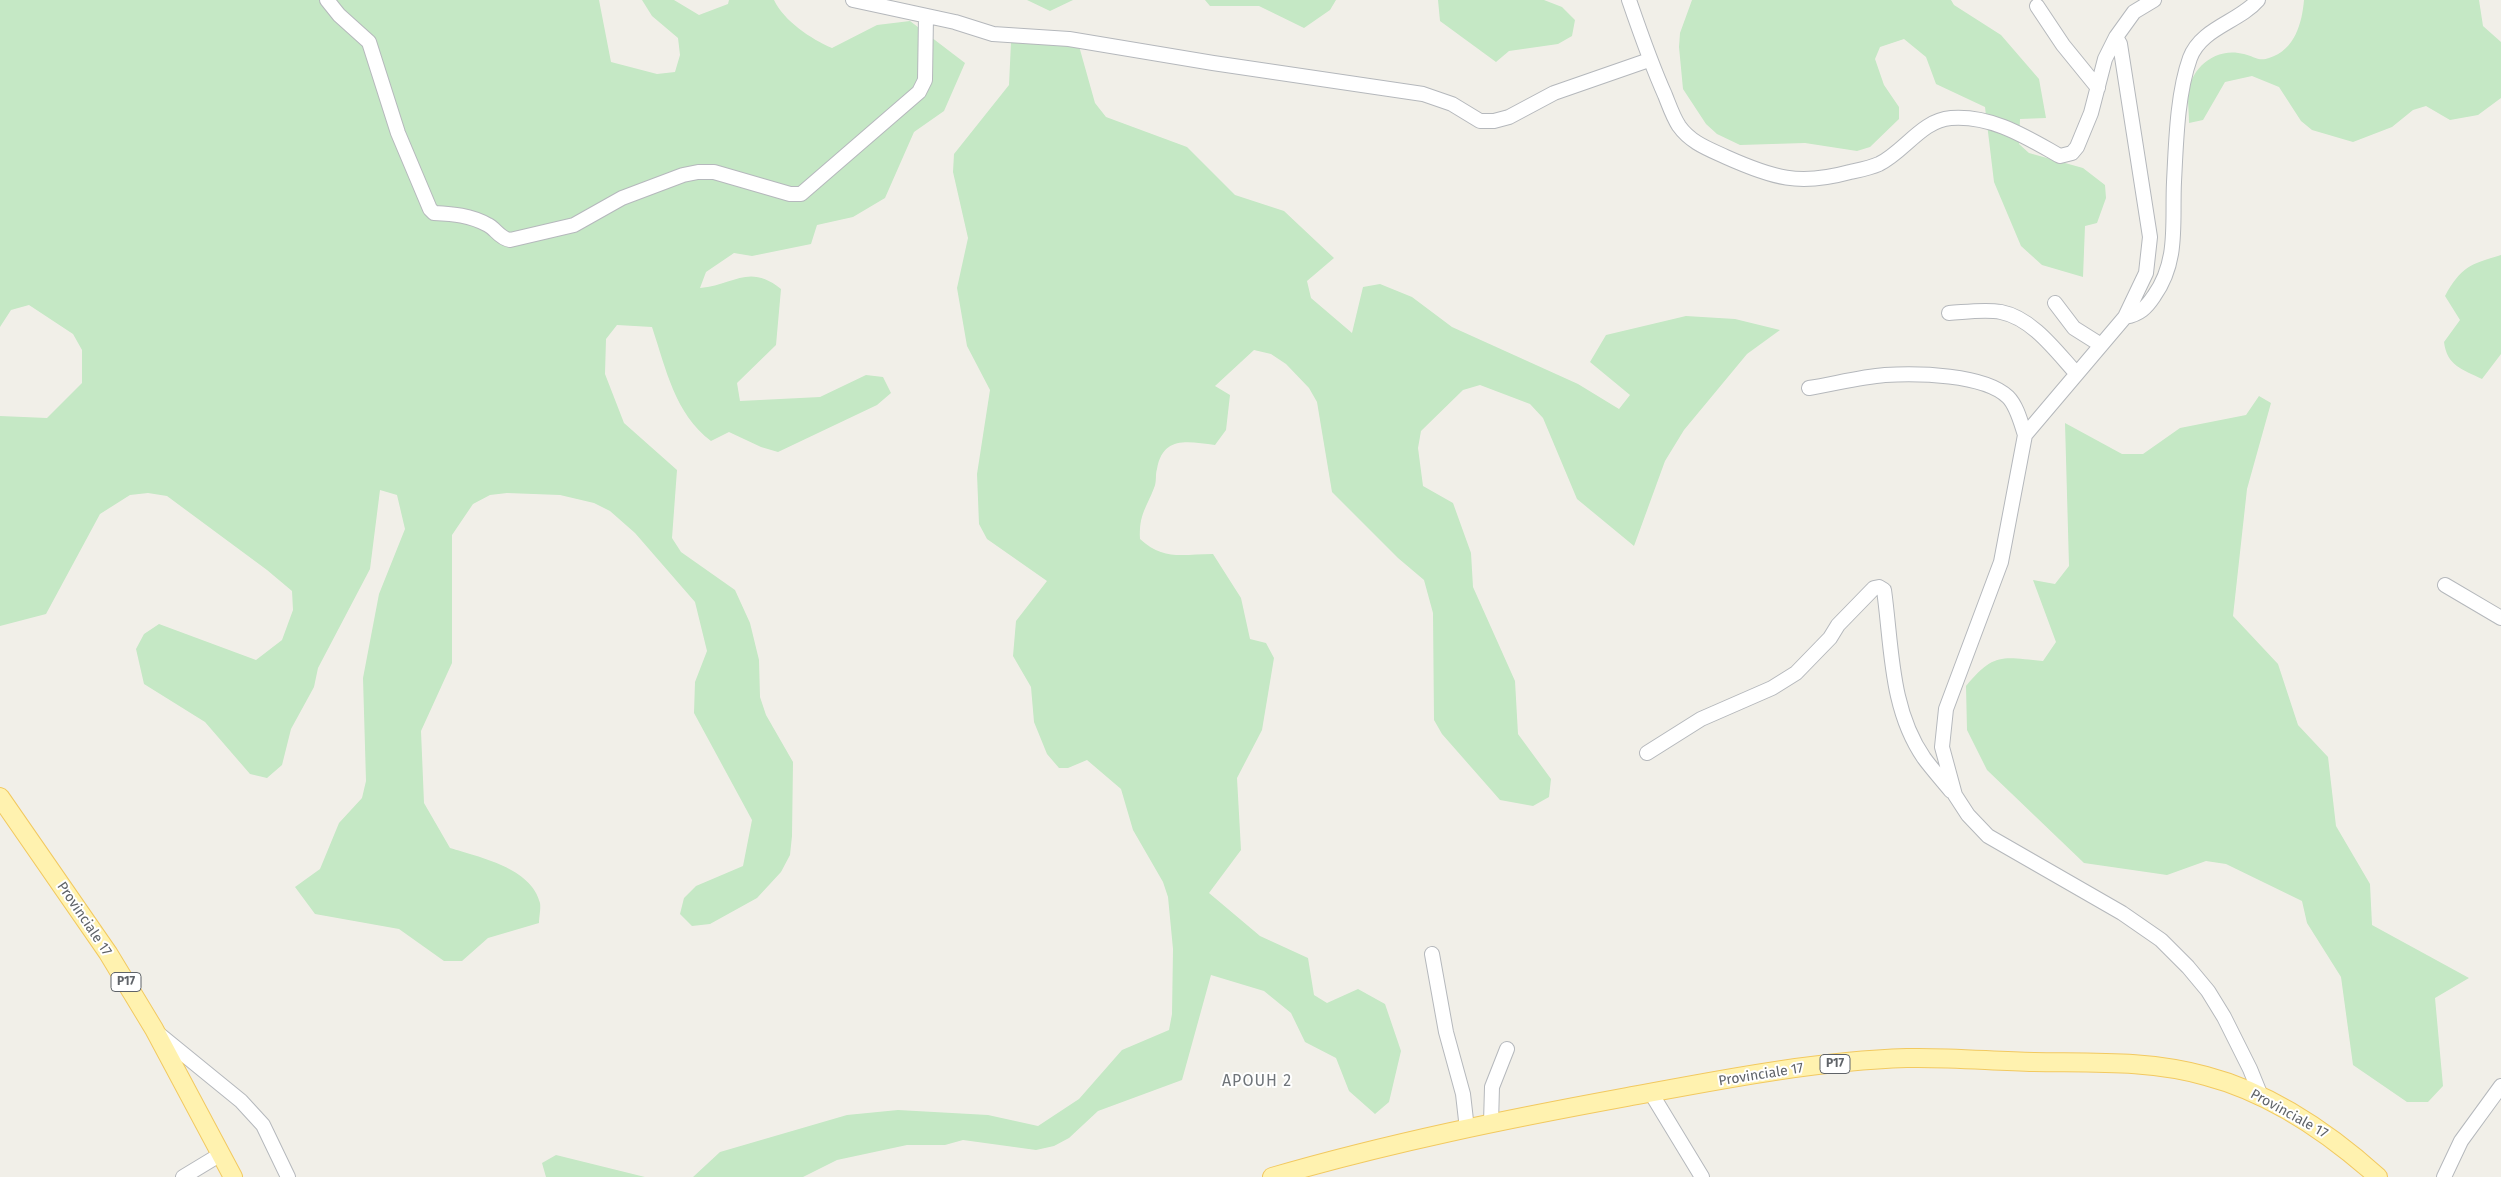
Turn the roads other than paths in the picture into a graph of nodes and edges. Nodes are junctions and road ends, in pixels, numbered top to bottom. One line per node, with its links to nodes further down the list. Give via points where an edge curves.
1 (327, 0): 7 (street, via 367,40 398,133 430,210 469,216 510,240 574,225 622,198 698,172 714,172 790,194 801,194 919,92 925,80)
2 (853, 0): 7 (street)
3 (1629, 0): 9 (street)
4 (2154, 0): 8 (street, via 2134,12)
5 (2258, 0): 13 (street, via 2251,9 2206,37 2190,58 2178,125 2174,233 2169,268 2144,310)
6 (2037, 6): 10 (street, via 2062,45)
7 (926, 16): 9 (street, via 993,34 1069,39 1424,94 1452,104 1484,122 1509,117 1554,93)
8 (2116, 37): 10 (street, via 2105,59); 13 (street, via 2122,52 2150,237 2146,273)
9 (1649, 60): 10 (street, via 1679,126 1691,139 1733,160 1792,180 1825,179 1877,165 1893,156 1917,134 1950,118 2007,127 2060,156 2066,156 2077,147)
10 (2098, 88)
11 (2055, 302): 14 (street, via 2074,328)
12 (1950, 312): 15 (street, via 2006,314 2029,326 2050,343)
13 (2125, 317): 14 (street)
14 (2101, 345): 15 (street)
15 (2076, 373): 17 (street)
16 (1809, 388): 17 (street, via 1883,375 1908,374 1966,380 1996,388 2009,398)
17 (2025, 435): 21 (street, via 2001,562 1946,709 1942,728 1942,747)
18 (2445, 585): 19 (street)
19 (2501, 618)
20 (1647, 753): 21 (street, via 1701,719 1772,688 1796,673 1830,638 1838,625 1874,588 1879,587 1884,590 1896,687 1908,727 1924,757)
21 (1955, 795): 28 (street, via 1988,836 2095,896 2175,953 2208,991)
22 (0, 797): 24 (main road, Provinciale 17 / P17, via 108,953)
23 (1432, 954): 30 (street, via 1446,1032 1463,1094)
24 (154, 1029): 31 (main road, Provinciale 17 / P17); 34 (street, via 241,1101 263,1125)
25 (1507, 1049): 29 (street, via 1492,1087)
26 (2501, 1086): 38 (street, via 2461,1141)
27 (1651, 1093): 28 (main road, Provinciale 17 / P17, via 1854,1062 1950,1058 2166,1066 2207,1076); 29 (main road, Provinciale 17 / P17); 36 (street)
28 (2261, 1096): 37 (main road, Provinciale 17 / P17, via 2333,1139)
29 (1491, 1123): 30 (main road, Provinciale 17 / P17)
30 (1467, 1129): 35 (main road, Provinciale 17 / P17)
31 (221, 1154): 32 (street); 33 (main road, Provinciale 17 / P17)
32 (183, 1177)
33 (233, 1177)
34 (288, 1177)
35 (1272, 1177)
36 (1702, 1177)
37 (2378, 1177)
38 (2444, 1177)

